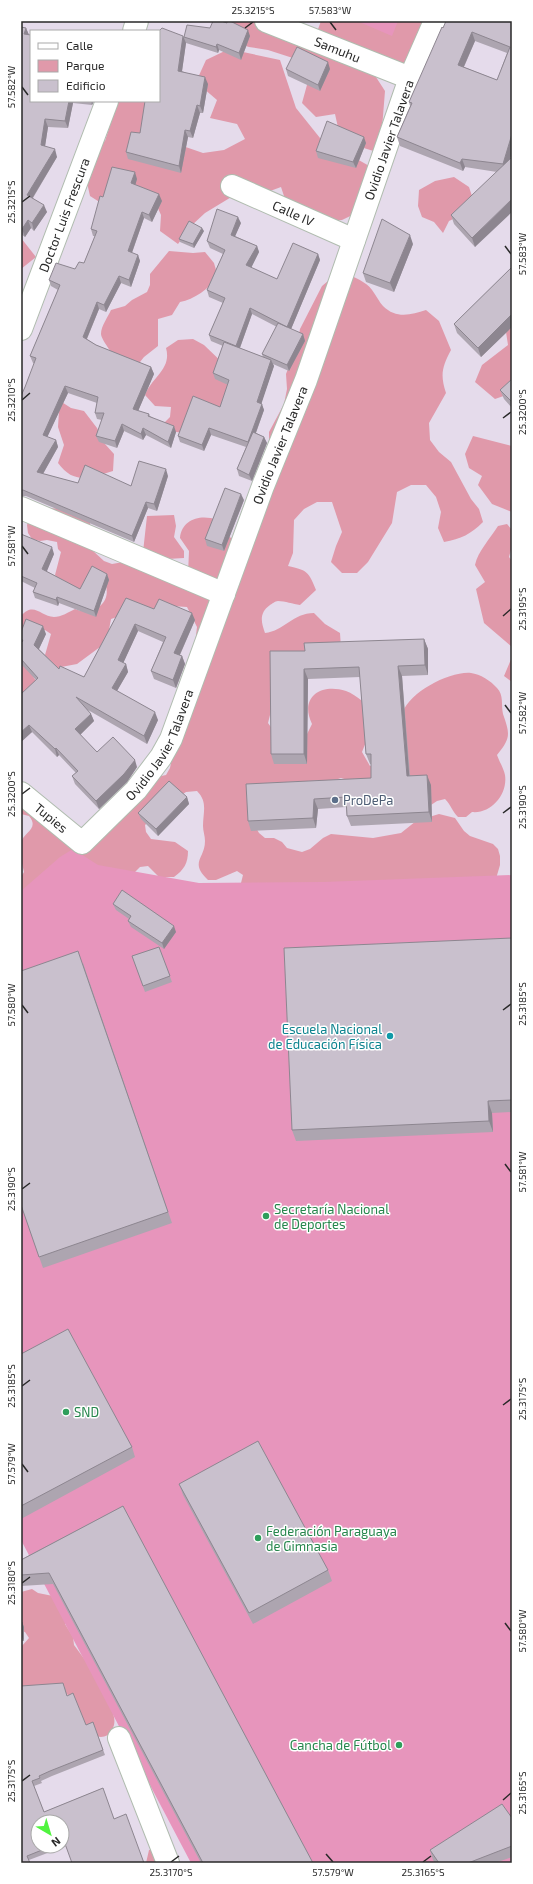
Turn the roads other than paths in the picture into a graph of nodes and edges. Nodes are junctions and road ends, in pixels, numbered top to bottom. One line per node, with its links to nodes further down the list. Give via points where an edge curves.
1 (266, 21): 3 (street, Samuhu)
2 (435, 21): 3 (street, Ovidio Javier Talavera)
3 (410, 78): 6 (street, Ovidio Javier Talavera)
4 (107, 102): 7 (street, Doctor Luis Frescura)
5 (232, 186): 6 (street, Calle IV)
6 (354, 240): 9 (street, Ovidio Javier Talavera, via 306,380 263,486)
7 (21, 329)
8 (21, 508): 9 (street)
9 (224, 594): 11 (street, Ovidio Javier Talavera, via 179,719 161,757 136,790)
10 (21, 793): 11 (street, Tupies)
11 (82, 843)
12 (119, 1738): 13 (street)
13 (168, 1863)

